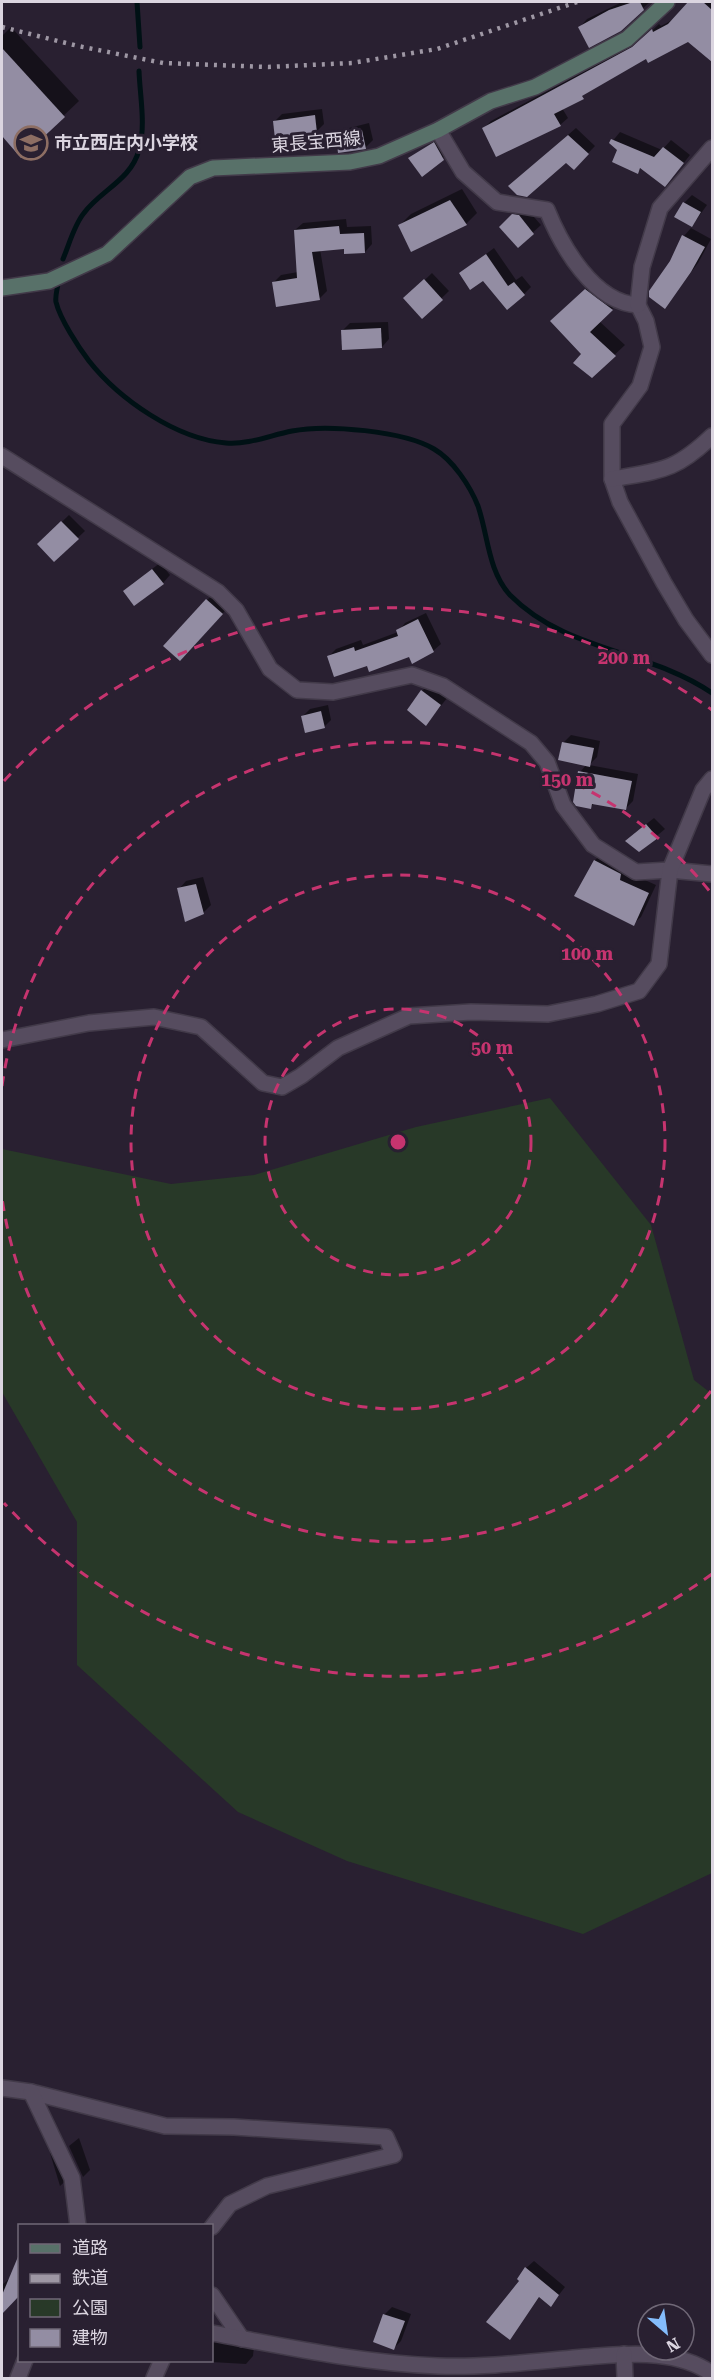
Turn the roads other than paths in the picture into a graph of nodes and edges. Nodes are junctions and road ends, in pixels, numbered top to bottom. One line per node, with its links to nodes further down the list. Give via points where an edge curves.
1 (667, 2): 2 (main road, 東長宝西線, via 627,39 535,87 491,101)
2 (438, 130): 4 (main road, 東長宝西線, via 379,156 350,162 213,168 190,177 107,254 49,281); 5 (street, via 463,172 497,202 547,210 560,242 582,273 622,304)
3 (712, 148): 5 (street, via 660,208 642,267)
4 (2, 288)
5 (638, 305): 8 (street, via 651,347 640,386 612,424)
6 (712, 436): 8 (street, via 690,458 671,468)
7 (2, 456): 11 (street, via 218,592 236,610 270,669 297,690 333,692 412,675 443,686 531,743 547,762 563,805 593,844 636,872)
8 (612, 479): 9 (street, via 620,502 664,583)
9 (712, 655)
10 (712, 779): 11 (street, via 703,790)
11 (670, 870): 12 (street); 13 (street, via 659,964 639,991 548,1014 471,1012 409,1016 338,1048 282,1087 263,1083 201,1027 154,1017 89,1023)
12 (712, 874)
13 (2, 1040)
14 (2, 2074): 15 (street)
15 (7, 2087): 16 (street)
16 (31, 2092): 17 (street, via 72,2178); 18 (street, via 165,2126 386,2137 394,2155 267,2186 230,2204)
17 (78, 2224)
18 (213, 2225)
19 (213, 2296): 21 (street)
20 (213, 2333): 21 (street)
21 (242, 2339): 22 (street, via 356,2360 440,2366)
22 (624, 2354): 25 (street, via 673,2357 700,2365); 28 (street)
23 (25, 2362): 26 (street)
24 (162, 2362): 27 (street)
25 (712, 2374)
26 (18, 2379)
27 (154, 2379)
28 (625, 2379)

